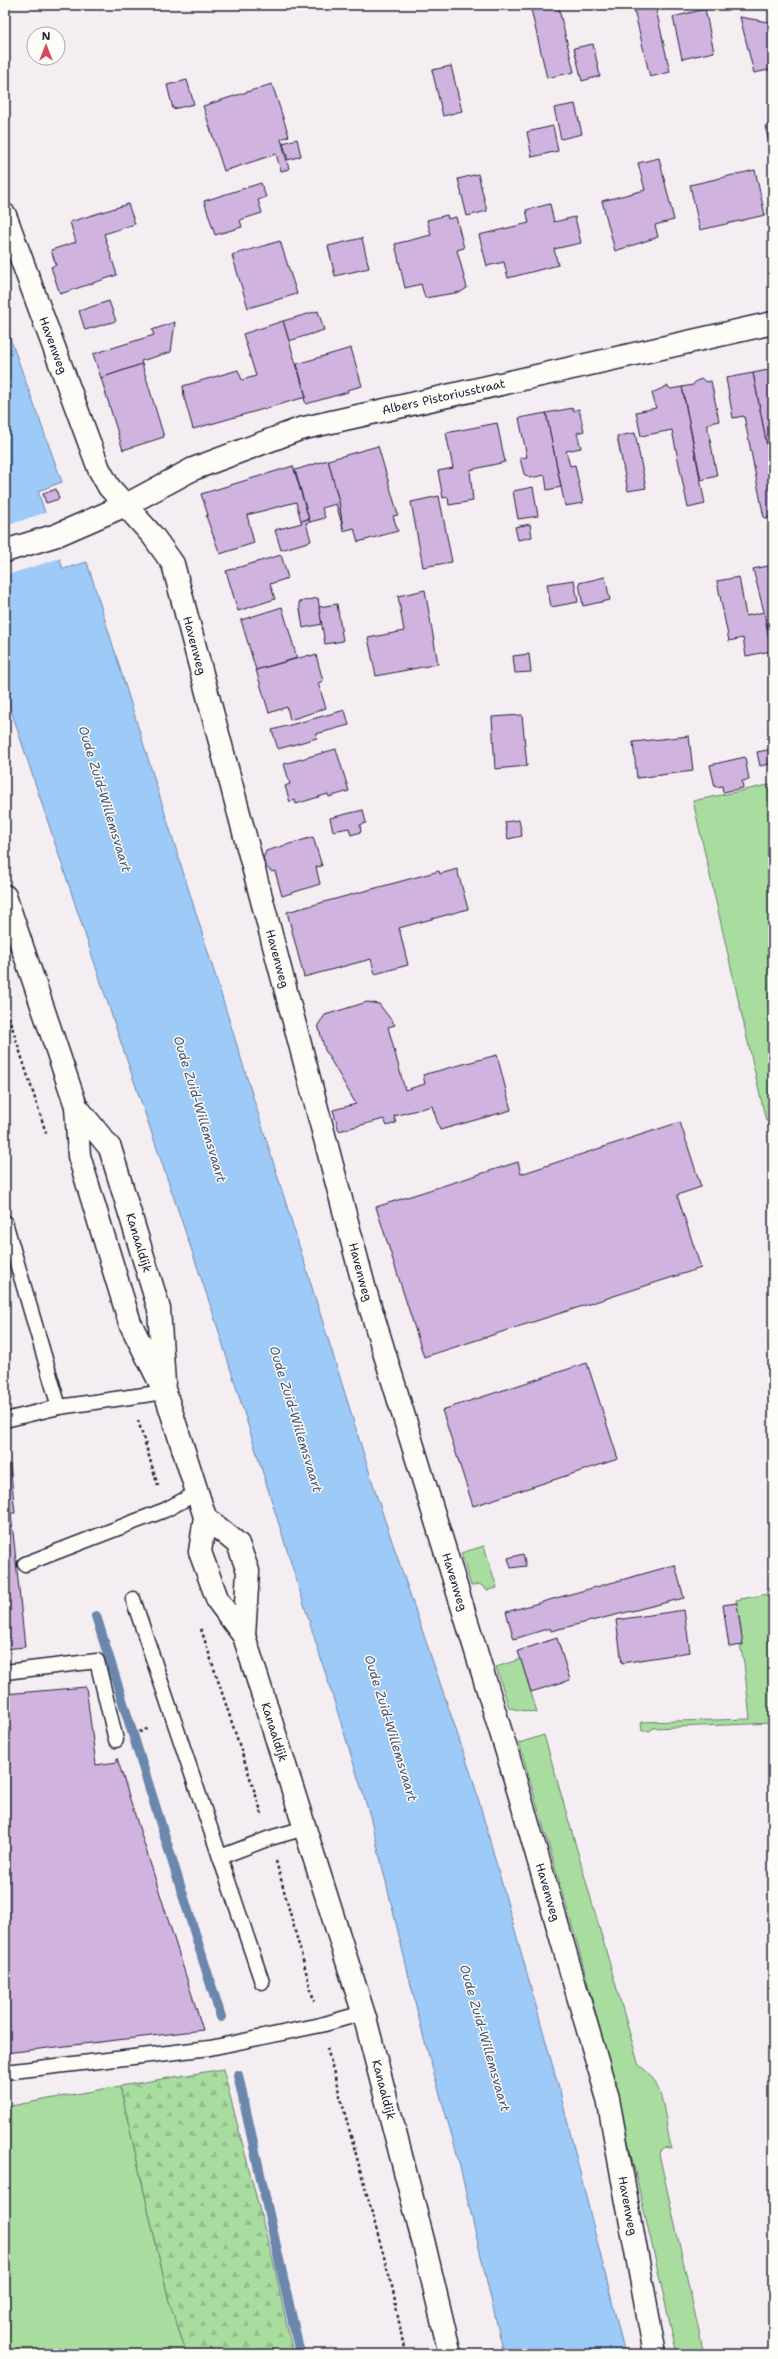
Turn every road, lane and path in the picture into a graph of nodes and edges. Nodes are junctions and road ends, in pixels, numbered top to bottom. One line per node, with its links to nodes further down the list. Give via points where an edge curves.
1 (5, 215): 3 (street, Havenweg, via 100,469 109,487)
2 (773, 323): 3 (street, Albers Pistoriusstraat, via 300,429 193,469)
3 (126, 505): 4 (street, Albers Pistoriusstraat, via 57,535); 27 (street, Havenweg, via 173,564 365,1290 507,1752 608,2099)
4 (5, 551)
5 (5, 896): 6 (street, Kanaaldijk)
6 (76, 1106): 8 (street, Kanaaldijk, via 79,1156 130,1323); 8 (street, Kanaaldijk, via 110,1148 159,1309)
7 (5, 1222): 9 (lane)
8 (165, 1392): 9 (lane); 11 (street, Kanaaldijk)
9 (59, 1406): 10 (lane)
10 (5, 1420)
11 (197, 1493): 12 (street, Kanaaldijk); 13 (lane, via 165,1510)
12 (205, 1517): 15 (street, Kanaaldijk, via 200,1552 218,1601); 15 (street, Kanaaldijk, via 238,1544 248,1571)
13 (25, 1564)
14 (133, 1599): 17 (lane)
15 (244, 1636): 19 (street, Kanaaldijk)
16 (5, 1672): 18 (lane, via 97,1662)
17 (174, 1719): 18 (path); 20 (lane)
18 (116, 1740)
19 (305, 1828): 20 (lane); 22 (street, Kanaaldijk)
20 (220, 1857): 21 (lane)
21 (262, 1982)
22 (363, 2013): 23 (lane, via 321,2025 210,2048); 26 (street, Kanaaldijk, via 423,2240)
23 (5, 2072)
24 (382, 2248): 25 (path)
25 (405, 2354)
26 (450, 2354)
27 (655, 2354)

